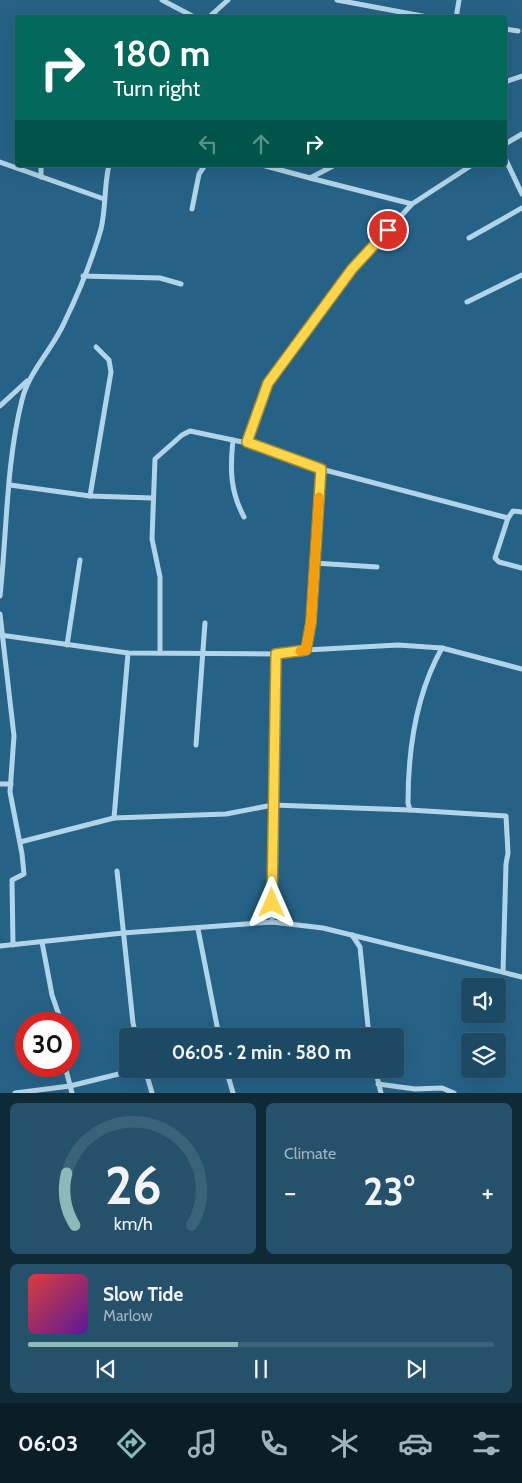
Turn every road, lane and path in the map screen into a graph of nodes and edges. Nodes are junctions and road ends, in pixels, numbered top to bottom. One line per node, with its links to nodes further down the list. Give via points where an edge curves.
1 (162, 0): 5 (street)
2 (228, 0): 6 (street)
3 (337, 0): 7 (street)
4 (459, 0): 8 (street)
5 (190, 15)
6 (211, 15)
7 (417, 15)
8 (456, 15)
9 (507, 29): 10 (street)
10 (518, 31)
11 (522, 76): 12 (street)
12 (507, 81)
13 (522, 134): 14 (street)
14 (507, 143)
15 (0, 162): 23 (street)
16 (507, 162): 25 (street)
17 (41, 167): 23 (street)
18 (109, 167): 26 (street)
19 (204, 167): 29 (street, via 199,174)
20 (269, 167): 24 (street)
21 (331, 167): 24 (street)
22 (469, 167): 27 (street)
23 (41, 177): 26 (street)
24 (310, 178): 27 (street)
25 (522, 194)
26 (104, 200): 32 (street, via 101,228)
27 (412, 204): 39 (street, via 352,269 268,383)
28 (522, 208): 30 (street)
29 (192, 209)
30 (469, 238)
31 (522, 275): 34 (street)
32 (83, 276): 33 (street, via 160,278); 36 (street, via 51,348)
33 (181, 284)
34 (467, 302)
35 (96, 347): 42 (street, via 109,360 111,372)
36 (29, 379): 37 (street); 41 (street, via 19,413)
37 (1, 404)
38 (233, 440): 39 (street); 43 (street, via 190,431 182,435 155,459); 45 (street, via 233,488)
39 (247, 442): 40 (street)
40 (321, 469): 46 (street); 48 (street)
41 (10, 485): 42 (street); 51 (street)
42 (90, 496): 43 (street)
43 (152, 498): 59 (street, via 152,539 160,577)
44 (522, 512): 46 (street, via 513,511)
45 (244, 517)
46 (508, 518): 50 (street, via 495,558)
47 (80, 560): 55 (street)
48 (314, 563): 49 (street); 57 (street)
49 (377, 567)
50 (522, 568)
51 (0, 596)
52 (0, 614): 54 (street)
53 (204, 623): 60 (street)
54 (1, 635): 55 (street); 65 (street, via 14,736)
55 (67, 646): 58 (street)
56 (442, 648): 57 (street, via 398,644); 62 (street); 67 (street, via 431,668 417,715 408,781)
57 (306, 650): 61 (street)
58 (128, 653): 59 (street); 68 (street)
59 (160, 653): 60 (street)
60 (204, 653): 61 (street); 63 (street)
61 (276, 654): 66 (street)
62 (522, 669)
63 (196, 745)
64 (0, 784): 65 (street)
65 (11, 784): 69 (street)
66 (273, 805): 67 (street); 68 (street, via 226,814); 71 (street)
67 (410, 810): 78 (street, via 506,816 508,853)
68 (114, 818): 69 (street)
69 (20, 842): 76 (street, via 24,874 12,880)
70 (118, 871): 73 (street)
71 (272, 922): 72 (street); 74 (street)
72 (198, 929): 73 (street); 82 (street)
73 (123, 933): 75 (street); 81 (street)
74 (352, 935): 78 (street); 83 (street, via 360,947)
75 (42, 942): 76 (street); 80 (street)
76 (13, 945): 77 (street)
77 (0, 946)
78 (503, 972): 79 (street)
79 (522, 977)
80 (58, 1012)
81 (134, 1028)
82 (217, 1028)
83 (368, 1028)
84 (119, 1074): 90 (street)
85 (68, 1077): 90 (street)
86 (148, 1078): 93 (street)
87 (228, 1078): 94 (street)
88 (377, 1078): 89 (street)
89 (378, 1084): 95 (street); 96 (street, via 415,1089 442,1088)
90 (70, 1086): 91 (street); 92 (street)
91 (15, 1093)
92 (72, 1093)
93 (152, 1093)
94 (232, 1093)
95 (381, 1093)
96 (454, 1093)

